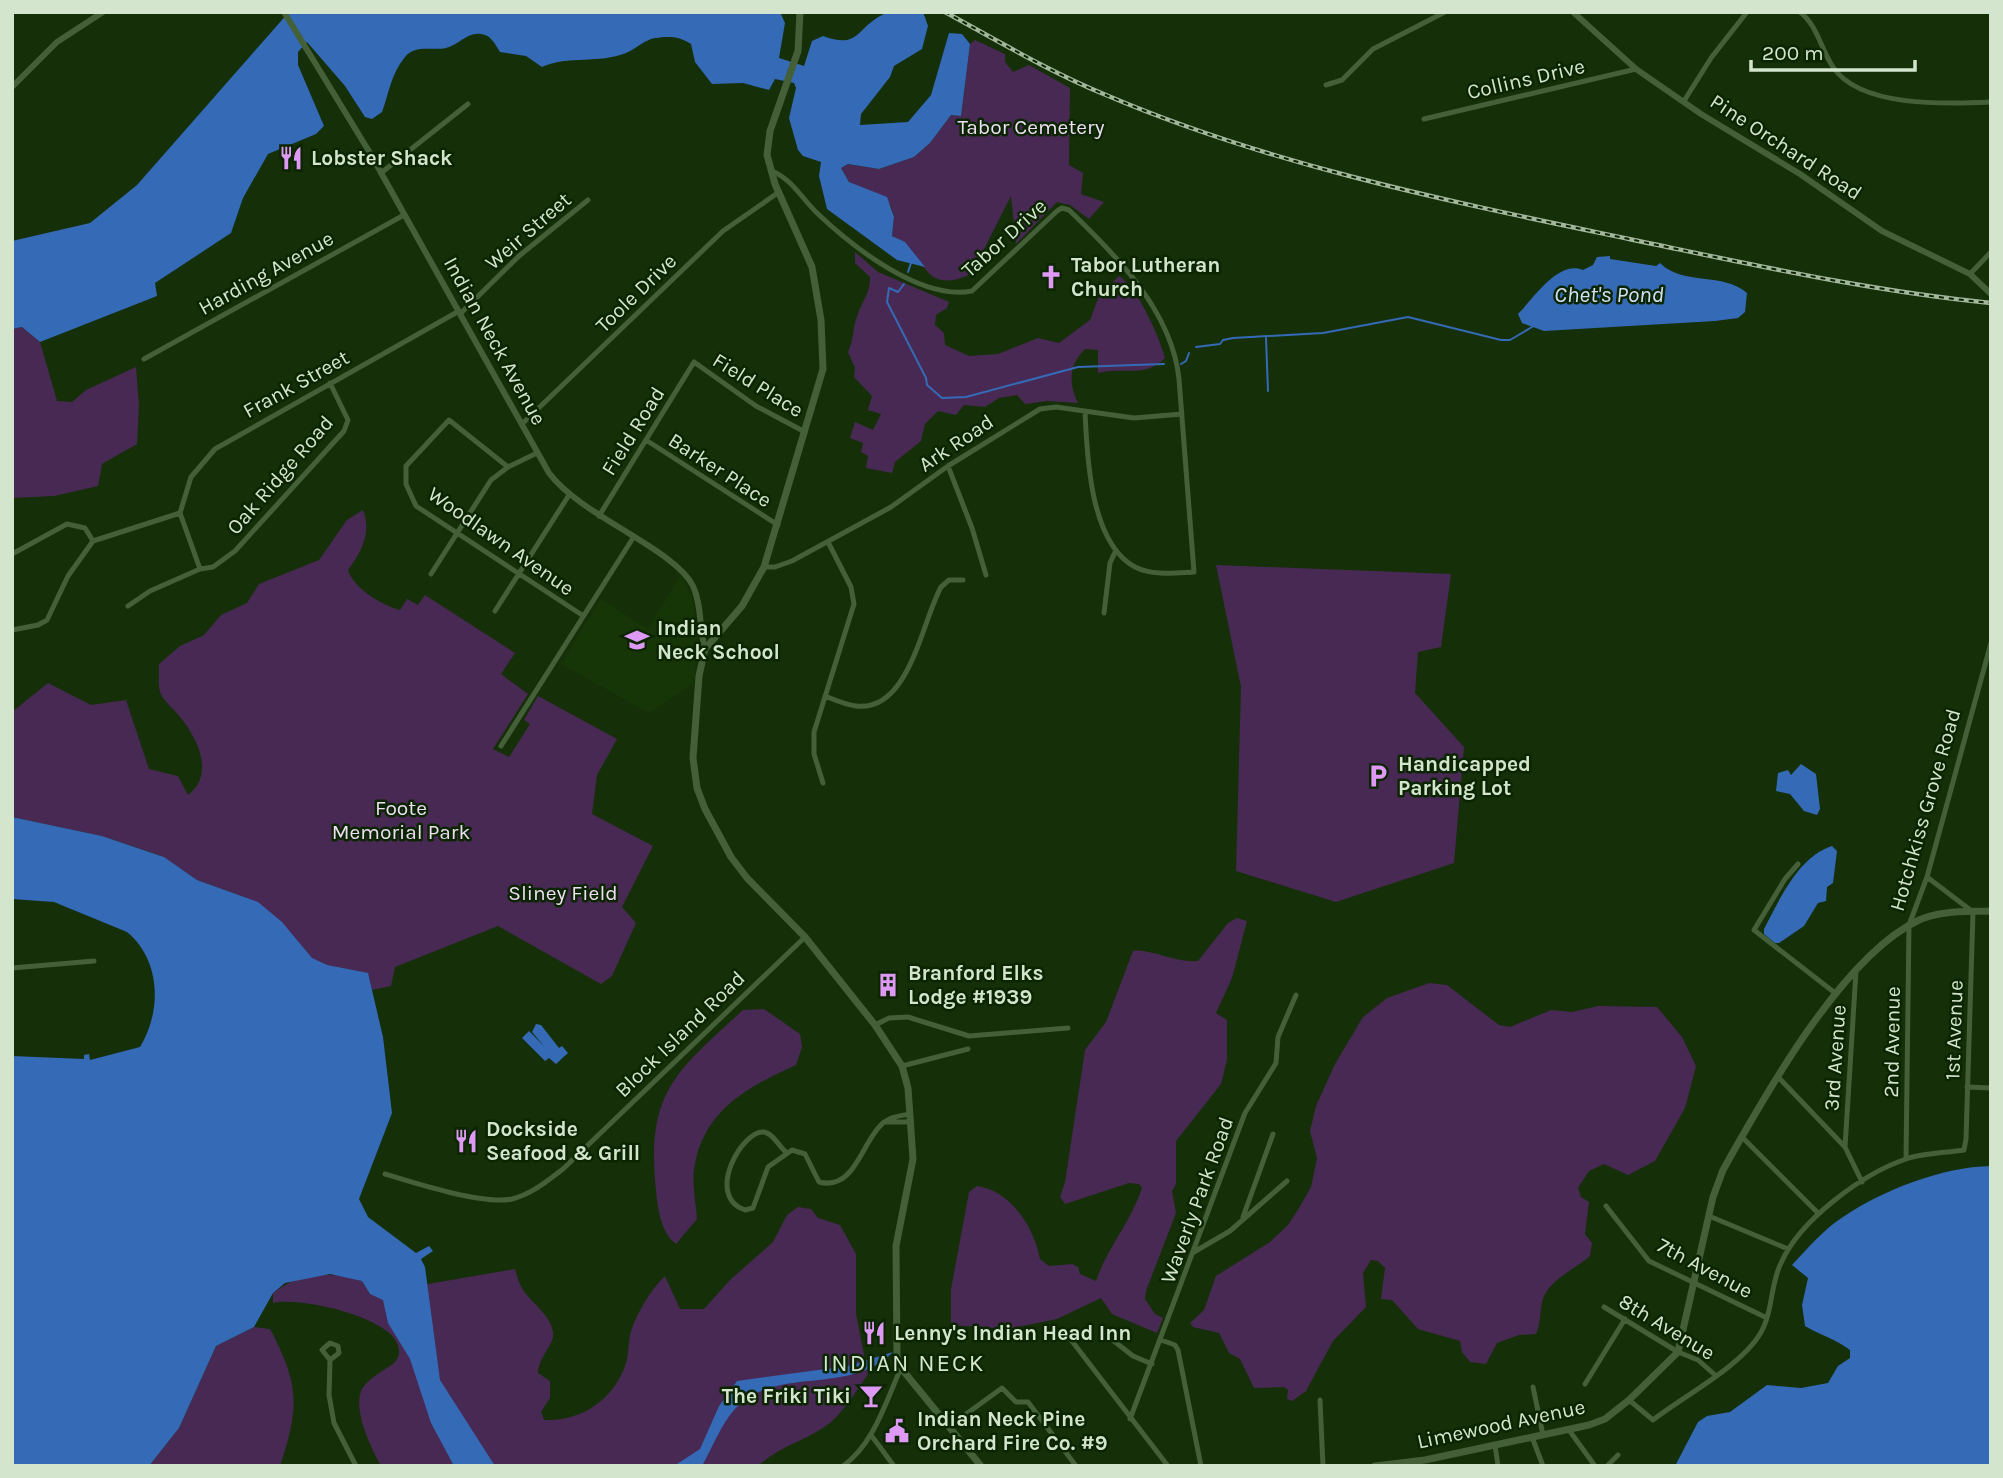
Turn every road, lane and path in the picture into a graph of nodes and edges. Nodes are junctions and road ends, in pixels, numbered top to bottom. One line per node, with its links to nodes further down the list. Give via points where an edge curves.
1 (103, 12): 10 (street, via 57,42)
2 (284, 12): 16 (street, Indian Neck Avenue)
3 (800, 12): 15 (main road, via 794,60 768,139)
4 (1446, 12): 9 (street, via 1373,49 1342,80)
5 (1573, 12): 8 (street, Pine Orchard Road)
6 (1748, 12): 11 (street)
7 (1800, 12): 12 (street, via 1833,68 1846,81 1871,93 1943,103)
8 (1636, 69): 11 (street, Pine Orchard Road); 14 (street, Collins Drive)
9 (1326, 85)
10 (12, 87)
11 (1684, 101): 21 (street, Pine Orchard Road, via 1882,231)
12 (1991, 102)
13 (468, 104): 16 (street)
14 (1424, 119)
15 (771, 171): 17 (main road); 28 (street, Tabor Drive, via 789,181 817,214 884,267 956,294 972,291 1057,211 1069,210 1147,297 1173,352)
16 (381, 173): 19 (street, Indian Neck Avenue)
17 (779, 192): 29 (street, Toole Drive, via 723,231); 30 (main road, via 808,256 822,327 823,369)
18 (588, 200): 23 (street, Weir Street)
19 (404, 215): 23 (street, Indian Neck Avenue); 24 (street, Harding Avenue)
20 (1991, 252): 21 (street)
21 (1970, 274): 22 (street, Pine Orchard Road)
22 (1989, 292)
23 (459, 313): 26 (street, Frank Street); 29 (street, Indian Neck Avenue)
24 (144, 359)
25 (694, 362): 30 (street, Field Place, via 756,406); 31 (street, Field Road)
26 (330, 383): 36 (street, Frank Street, via 215,449 191,477); 46 (street, Oak Ridge Road, via 348,420 344,431 235,551 213,567)
27 (1085, 412): 28 (street, Ark Road, via 1134,418); 33 (street, Ark Road, via 1056,407 1036,411); 43 (street, via 1090,486)
28 (1182, 414): 43 (street, Tabor Drive, via 1194,572 1152,572 1135,567)
29 (522, 424): 32 (street, Indian Neck Avenue)
30 (806, 432): 38 (main road)
31 (646, 440): 37 (street, Field Road); 38 (street, Barker Place)
32 (537, 453): 34 (street); 35 (street, Indian Neck Avenue)
33 (947, 466): 42 (street, Ark Road, via 891,506); 49 (street)
34 (508, 467): 39 (street, via 491,480); 39 (street, Woodlawn Avenue, via 449,421 406,466 406,484 416,506)
35 (569, 495): 37 (street, Indian Neck Avenue); 47 (street)
36 (180, 513): 41 (street); 46 (street)
37 (599, 516): 40 (street, Indian Neck Avenue)
38 (778, 525): 45 (main road)
39 (458, 531): 47 (street, Woodlawn Avenue); 48 (street)
40 (633, 538): 54 (street); 57 (street, Indian Neck Avenue, via 687,576 698,601)
41 (93, 541): 44 (street, via 85,528 67,524); 55 (street, via 68,576 47,620)
42 (828, 542): 45 (street, Ark Road, via 782,565); 58 (street, via 851,587 854,604)
43 (1115, 552): 53 (street)
44 (12, 554)
45 (764, 567): 57 (main road, via 742,606)
46 (200, 569): 51 (street, Oak Ridge Road)
47 (519, 571): 52 (street); 54 (street, Woodlawn Avenue)
48 (431, 574)
49 (986, 575)
50 (963, 580): 58 (street, via 949,580 941,587 904,676 890,697 857,706)
51 (128, 606)
52 (495, 611)
53 (1104, 613)
54 (582, 615): 59 (street)
55 (12, 630)
56 (1991, 643): 62 (street, Hotchkiss Grove Road)
57 (705, 649): 66 (main road, via 693,758 697,788 731,857)
58 (825, 696): 60 (street, via 813,744)
59 (501, 746)
60 (824, 783)
61 (1798, 864): 70 (street, via 1754,930)
62 (1927, 877): 64 (street); 65 (street, Hotchkiss Grove Road)
63 (1991, 911): 64 (main road)
64 (1973, 912): 65 (main road, via 1931,916); 77 (street, 1st Avenue)
65 (1909, 925): 69 (main road, Hotchkiss Grove Road); 84 (street, 2nd Avenue)
66 (804, 937): 72 (main road); 85 (street, Block Island Road, via 540,1187 496,1199)
67 (94, 961): 68 (street)
68 (12, 968)
69 (1856, 971): 70 (main road, Hotchkiss Grove Road); 82 (street, 3rd Avenue)
70 (1835, 993): 76 (main road, Hotchkiss Grove Road)
71 (1296, 995): 93 (street, Waverly Park Road, via 1278,1037 1276,1063 1243,1118)
72 (875, 1025): 73 (street, via 889,1018 908,1017 969,1036); 75 (main road)
73 (1068, 1028)
74 (968, 1049): 75 (street)
75 (902, 1066): 79 (main road)
76 (1779, 1078): 81 (main road, Hotchkiss Grove Road); 82 (street)
77 (1967, 1087): 78 (street); 84 (street, 1st Avenue, via 1964,1150)
78 (1991, 1088)
79 (911, 1118): 83 (street, via 884,1122 852,1170 839,1181 819,1182 805,1154); 104 (main road, via 912,1174 896,1246)
80 (1273, 1134): 91 (street)
81 (1742, 1137): 89 (street); 90 (main road, Hotchkiss Grove Road, via 1723,1170)
82 (1845, 1147): 87 (street)
83 (787, 1153): 83 (street, via 768,1167 753,1208 745,1210 732,1201 727,1189 729,1168 753,1134 769,1134)
84 (1906, 1159): 87 (street)
85 (385, 1174)
86 (1287, 1181): 91 (street)
87 (1863, 1182): 89 (street)
88 (1606, 1206): 94 (street, 7th Avenue, via 1649,1261)
89 (1818, 1213): 92 (street)
90 (1709, 1216): 92 (street); 94 (main road, Hotchkiss Grove Road)
91 (1241, 1220): 93 (street)
92 (1788, 1249): 96 (street, via 1772,1285)
93 (1194, 1252): 100 (street, Waverly Park Road)
94 (1695, 1285): 96 (street, 7th Avenue); 101 (main road, Hotchkiss Grove Road)
95 (1604, 1307): 97 (street, 8th Avenue)
96 (1767, 1318): 105 (street, via 1761,1334 1744,1354)
97 (1625, 1319): 101 (street, 8th Avenue); 106 (street)
98 (1065, 1332): 110 (street)
99 (1110, 1338): 103 (street)
100 (1161, 1340): 103 (street, Waverly Park Road); 124 (street, via 1178,1350)
101 (1678, 1352): 105 (street, 8th Avenue, via 1698,1360); 109 (main road)
102 (330, 1360): 118 (street, via 334,1423)
103 (1152, 1364): 110 (street, Waverly Park Road)
104 (901, 1368): 111 (main road); 113 (street)
105 (1714, 1375): 109 (street, via 1653,1420)
106 (1585, 1384)
107 (1533, 1387): 114 (street)
108 (1320, 1400): 125 (street)
109 (1629, 1400): 112 (main road, Limewood Avenue, via 1605,1419)
110 (1130, 1419): 123 (street)
111 (951, 1425): 121 (main road); 122 (street, via 1002,1388 1016,1402 1028,1402)
112 (1569, 1430): 114 (main road, Limewood Avenue); 129 (street)
113 (871, 1435): 119 (street); 120 (street)
114 (1543, 1435): 115 (main road, Limewood Avenue)
115 (1532, 1437): 116 (main road, Limewood Avenue); 128 (street)
116 (1495, 1445): 126 (main road, Limewood Avenue); 127 (street)
117 (1618, 1455): 130 (street)
118 (356, 1466)
119 (843, 1466)
120 (894, 1466)
121 (981, 1466)
122 (1076, 1466)
123 (1168, 1466)
124 (1201, 1466)
125 (1322, 1466)
126 (1375, 1466)
127 (1498, 1466)
128 (1543, 1466)
129 (1595, 1466)
130 (1607, 1466)

